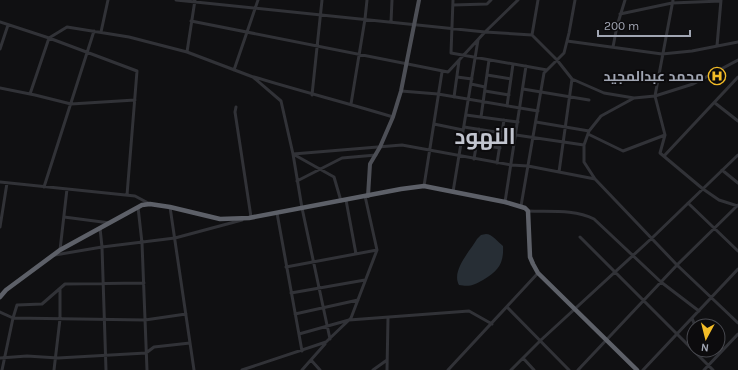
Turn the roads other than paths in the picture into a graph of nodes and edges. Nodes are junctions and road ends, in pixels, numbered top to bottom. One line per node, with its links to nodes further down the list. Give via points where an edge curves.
1 (108, 0): 31 (street)
2 (176, 0): 15 (street)
3 (258, 0): 19 (street)
4 (322, 0): 20 (street)
5 (367, 0): 22 (street)
6 (392, 0): 25 (street)
7 (420, 0): 27 (main road)
8 (453, 0): 18 (street)
9 (491, 0): 18 (street, via 487,4)
10 (518, 0): 32 (street)
11 (538, 0): 33 (street)
12 (575, 0): 36 (street)
13 (621, 0): 14 (street)
14 (625, 0): 21 (street)
15 (194, 1): 19 (street); 23 (street)
16 (673, 1): 17 (street); 21 (street); 45 (street)
17 (721, 1): 39 (street)
18 (453, 5): 28 (street)
19 (255, 8): 20 (street); 30 (street)
20 (321, 14): 22 (street); 38 (street)
21 (620, 14): 40 (street)
22 (365, 19): 25 (street); 44 (street)
23 (191, 21): 30 (street); 42 (street)
24 (0, 22): 26 (street)
25 (391, 22): 27 (street)
26 (8, 25): 34 (street); 41 (street)
27 (414, 25): 28 (street); 52 (main road)
28 (452, 29): 32 (street); 46 (street, via 451,53)
29 (94, 31): 31 (street); 34 (street, via 67,27); 43 (street)
30 (247, 31): 38 (street); 55 (street)
31 (101, 32): 42 (street)
32 (485, 32): 33 (street); 35 (street)
33 (532, 35): 49 (street)
34 (49, 38): 43 (street); 71 (street)
35 (478, 40): 46 (street); 47 (street)
36 (567, 41): 40 (street); 49 (street, via 564,53)
37 (738, 42): 39 (street)
38 (318, 46): 44 (street); 74 (street)
39 (717, 46): 45 (street)
40 (613, 47): 45 (street)
41 (0, 50)
42 (186, 52): 55 (street)
43 (87, 53): 79 (street, via 137,71); 84 (street)
44 (359, 54): 52 (street); 85 (street)
45 (662, 54): 75 (street)
46 (464, 56): 47 (street); 51 (street)
47 (475, 58): 48 (street); 62 (street)
48 (489, 60): 53 (street); 58 (street)
49 (557, 60): 56 (street); 64 (street)
50 (738, 60): 75 (street, via 693,84)
51 (459, 61): 57 (street, via 448,72); 60 (street)
52 (406, 64): 57 (street); 69 (main road)
53 (513, 64): 54 (street); 63 (street)
54 (526, 66): 56 (street); 68 (street)
55 (234, 70): 59 (street)
56 (547, 70): 70 (street, via 544,72)
57 (442, 72): 72 (street)
58 (487, 75): 63 (street); 67 (street)
59 (253, 77): 74 (street); 112 (street, via 281,101)
60 (456, 77): 62 (street); 76 (street)
61 (738, 77): 83 (street)
62 (472, 79): 65 (street)
63 (511, 79): 73 (street)
64 (572, 79): 77 (street); 78 (street, via 604,94)
65 (471, 84): 67 (street); 80 (street)
66 (0, 88): 71 (street)
67 (485, 89): 73 (street); 82 (street)
68 (523, 89): 70 (street); 88 (street)
69 (401, 91): 72 (street); 91 (main road)
70 (541, 92): 77 (street); 89 (street)
71 (30, 94): 84 (street)
72 (438, 94): 76 (street); 97 (street)
73 (509, 94): 86 (street)
74 (312, 95): 85 (street)
75 (655, 96): 78 (street); 104 (street)
76 (454, 97): 80 (street)
77 (570, 98): 81 (street); 98 (street)
78 (634, 98): 102 (street, via 601,116)
79 (135, 100): 84 (street); 134 (street)
80 (468, 100): 82 (street); 90 (street)
81 (590, 100)
82 (483, 102): 86 (street); 92 (street)
83 (714, 103): 94 (street); 116 (street)
84 (70, 104): 130 (street)
85 (351, 104): 91 (street)
86 (507, 106): 88 (street)
87 (236, 107): 148 (street)
88 (520, 108): 89 (street); 95 (street)
89 (538, 111): 96 (street)
90 (466, 115): 92 (street); 99 (street)
91 (393, 117): 109 (main road)
92 (481, 117): 93 (street)
93 (504, 120): 95 (street); 101 (street)
94 (738, 121)
95 (518, 122): 103 (street)
96 (536, 122): 98 (street); 105 (street)
97 (434, 124): 99 (street); 111 (street)
98 (566, 127): 102 (street); 106 (street)
99 (464, 128): 100 (street); 115 (street)
100 (478, 129): 101 (street); 107 (street)
101 (502, 133): 110 (street)
102 (589, 133): 104 (street, via 623,152); 108 (street)
103 (516, 134): 105 (street); 119 (street)
104 (665, 135): 116 (street, via 660,153)
105 (533, 137): 106 (street); 120 (street)
106 (563, 141): 108 (street); 123 (street)
107 (476, 144): 110 (street); 117 (street)
108 (584, 145): 124 (street, via 584,162)
109 (380, 147): 111 (street, via 402,145); 112 (street); 113 (main road)
110 (500, 148): 118 (street)
111 (430, 151): 115 (street); 129 (street)
112 (293, 154): 121 (street); 125 (street)
113 (376, 155): 121 (street, via 342,158); 135 (main road, via 370,164)
114 (738, 155): 122 (street)
115 (459, 156): 117 (street); 133 (street)
116 (664, 156): 132 (street)
117 (474, 159): 118 (street)
118 (497, 163): 119 (street)
119 (511, 165): 120 (street); 137 (street)
120 (528, 166): 123 (street); 140 (street)
121 (319, 169): 125 (street); 136 (street, via 334,177)
122 (722, 170): 128 (street); 132 (street)
123 (559, 172): 124 (street)
124 (595, 179): 155 (street)
125 (298, 181): 144 (street)
126 (0, 182): 127 (street)
127 (7, 183): 130 (street); 150 (street)
128 (738, 183)
129 (424, 186): 133 (highway); 135 (highway)
130 (44, 187): 131 (street)
131 (67, 189): 134 (street); 147 (street)
132 (703, 189): 138 (street); 141 (street, via 719,200)
133 (453, 192): 137 (highway)
134 (127, 195): 139 (street)
135 (367, 196): 136 (highway); 159 (street)
136 (344, 200): 144 (highway); 161 (street)
137 (505, 202): 140 (highway)
138 (688, 203): 152 (street); 155 (street)
139 (150, 204): 142 (highway); 143 (highway)
140 (521, 206): 145 (highway)
141 (738, 206): 152 (street)
142 (138, 207): 149 (highway); 156 (street)
143 (170, 207): 148 (highway, via 220,219); 154 (street)
144 (302, 208): 146 (highway); 164 (street)
145 (528, 211): 163 (street, via 585,215 594,219); 169 (highway, via 530,257)
146 (277, 212): 148 (highway); 166 (street)
147 (64, 217): 149 (street); 158 (street)
148 (250, 217): 154 (street)
149 (110, 223): 151 (highway)
150 (0, 227)
151 (100, 228): 157 (street); 158 (highway)
152 (714, 228): 160 (street); 165 (street)
153 (580, 237): 168 (street)
154 (175, 238): 156 (street); 186 (street)
155 (652, 238): 163 (street); 165 (street)
156 (142, 243): 157 (street); 172 (street)
157 (102, 247): 162 (street); 173 (street)
158 (60, 250): 162 (highway)
159 (377, 250): 161 (street); 170 (street)
160 (738, 251)
161 (356, 254): 164 (street)
162 (54, 255): 177 (highway)
163 (633, 256): 168 (street); 171 (street)
164 (314, 262): 166 (street); 174 (street)
165 (678, 265): 171 (street); 178 (street)
166 (286, 267): 176 (street)
167 (738, 269): 178 (street)
168 (616, 272): 180 (street); 183 (street)
169 (538, 273): 181 (street); 183 (highway)
170 (365, 280): 174 (street); 179 (street)
171 (662, 282): 180 (street); 184 (street)
172 (144, 283): 173 (street); 193 (street)
173 (104, 284): 175 (street, via 65,284); 192 (street)
174 (319, 288): 176 (street); 182 (street)
175 (60, 289): 188 (street, via 42,304 17,304); 191 (street)
176 (291, 293): 187 (street)
177 (0, 297)
178 (711, 297): 184 (street); 195 (street)
179 (358, 300): 182 (street); 194 (street)
180 (644, 301): 200 (street); 203 (street)
181 (507, 307): 196 (street); 204 (street)
182 (323, 308): 187 (street); 198 (street)
183 (576, 309): 203 (highway); 204 (street)
184 (699, 311): 190 (street)
185 (0, 312): 188 (street)
186 (186, 314): 193 (street); 206 (street)
187 (295, 314): 199 (street)
188 (13, 318): 191 (street); 212 (street)
189 (388, 318): 194 (street); 196 (street, via 469,311); 217 (street)
190 (692, 318)
191 (60, 319): 192 (street); 213 (street)
192 (105, 319): 193 (street); 210 (street)
193 (145, 320): 209 (street)
194 (349, 320): 198 (street); 202 (street)
195 (738, 323)
196 (492, 324): 229 (street)
197 (686, 324): 200 (street)
198 (327, 326): 199 (street); 202 (street)
199 (299, 334): 208 (street)
200 (677, 334): 218 (street); 235 (street)
201 (738, 334): 207 (street)
202 (330, 339): 205 (street)
203 (606, 339): 233 (street); 234 (highway)
204 (541, 340): 214 (street); 232 (street)
205 (326, 342): 208 (street); 216 (street)
206 (190, 343): 209 (street, via 154,347); 223 (street)
207 (726, 347)
208 (302, 351): 224 (street)
209 (146, 353): 210 (street); 222 (street)
210 (106, 356): 213 (street); 221 (street)
211 (0, 358): 212 (street)
212 (4, 358): 213 (street); 219 (street)
213 (56, 358): 220 (street)
214 (523, 358): 230 (street); 231 (street)
215 (715, 358): 218 (street)
216 (311, 360): 225 (street); 226 (street)
217 (387, 360): 227 (street); 228 (street)
218 (708, 365): 236 (street); 237 (street)
219 (2, 370)
220 (54, 370)
221 (106, 370)
222 (147, 370)
223 (194, 370)
224 (242, 370)
225 (302, 370)
226 (320, 370)
227 (373, 370)
228 (387, 370)
229 (448, 370)
230 (511, 370)
231 (534, 370)
232 (569, 370)
233 (578, 370)
234 (638, 370)
235 (643, 370)
236 (704, 370)
237 (713, 370)

